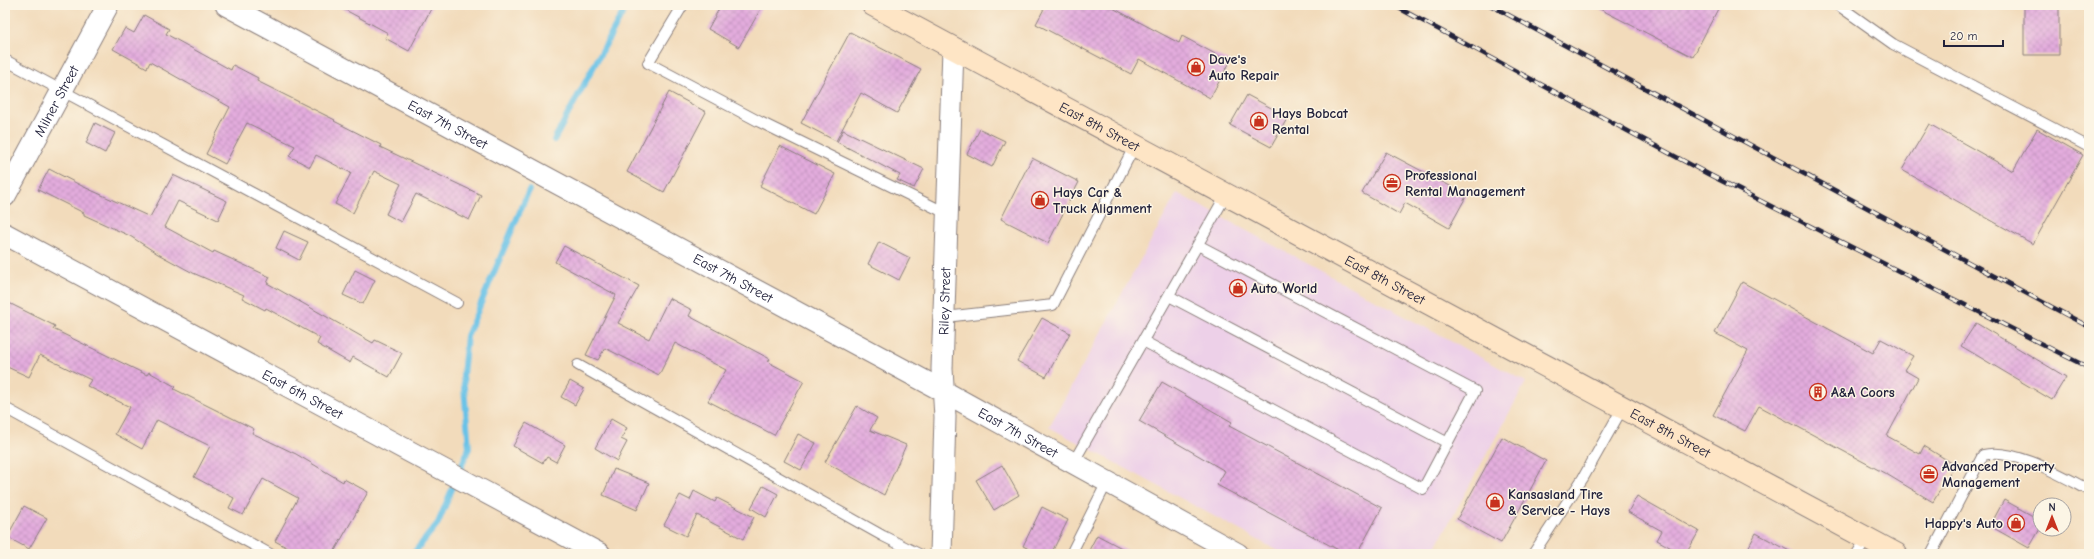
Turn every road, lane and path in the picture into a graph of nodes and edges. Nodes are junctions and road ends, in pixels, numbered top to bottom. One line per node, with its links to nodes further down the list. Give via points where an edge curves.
1 (108, 5): 8 (street, Milner Street)
2 (226, 5): 21 (street, East 7th Street)
3 (682, 5): 13 (lane, via 648,63 760,122)
4 (873, 5): 6 (main road, East 8th Street)
5 (1838, 5): 10 (lane, via 1893,44)
6 (953, 49): 9 (main road, East 8th Street); 13 (street, Riley Street)
7 (5, 60): 8 (lane)
8 (63, 91): 12 (street, Milner Street); 17 (lane)
9 (1135, 145): 11 (main road, East 8th Street); 18 (lane, via 1053,305)
10 (2089, 147)
11 (1226, 195): 15 (lane); 22 (main road, East 8th Street)
12 (5, 196)
13 (948, 214): 18 (street, Riley Street)
14 (5, 234): 30 (street, East 6th Street)
15 (1198, 245): 16 (lane); 24 (lane, via 1475,391)
16 (1168, 296): 19 (lane); 24 (lane)
17 (457, 303)
18 (945, 317): 21 (street, Riley Street)
19 (1143, 341): 24 (lane, via 1423,489); 25 (lane)
20 (578, 365): 31 (lane)
21 (943, 391): 25 (street, East 7th Street); 32 (street, Riley Street, via 945,417)
22 (1623, 407): 28 (main road, East 8th Street); 35 (lane, via 1583,478)
23 (5, 408): 29 (lane)
24 (1448, 443)
25 (1073, 463): 26 (street, East 7th Street)
26 (1107, 482): 33 (lane); 34 (street, East 7th Street)
27 (2089, 490): 37 (lane, via 2043,466 1994,452 1983,455)
28 (1862, 546): 36 (main road, East 8th Street)
29 (270, 554)
30 (600, 554)
31 (919, 554)
32 (941, 554)
33 (1071, 554)
34 (1238, 554)
35 (1533, 554)
36 (1896, 554)
37 (1931, 554)

